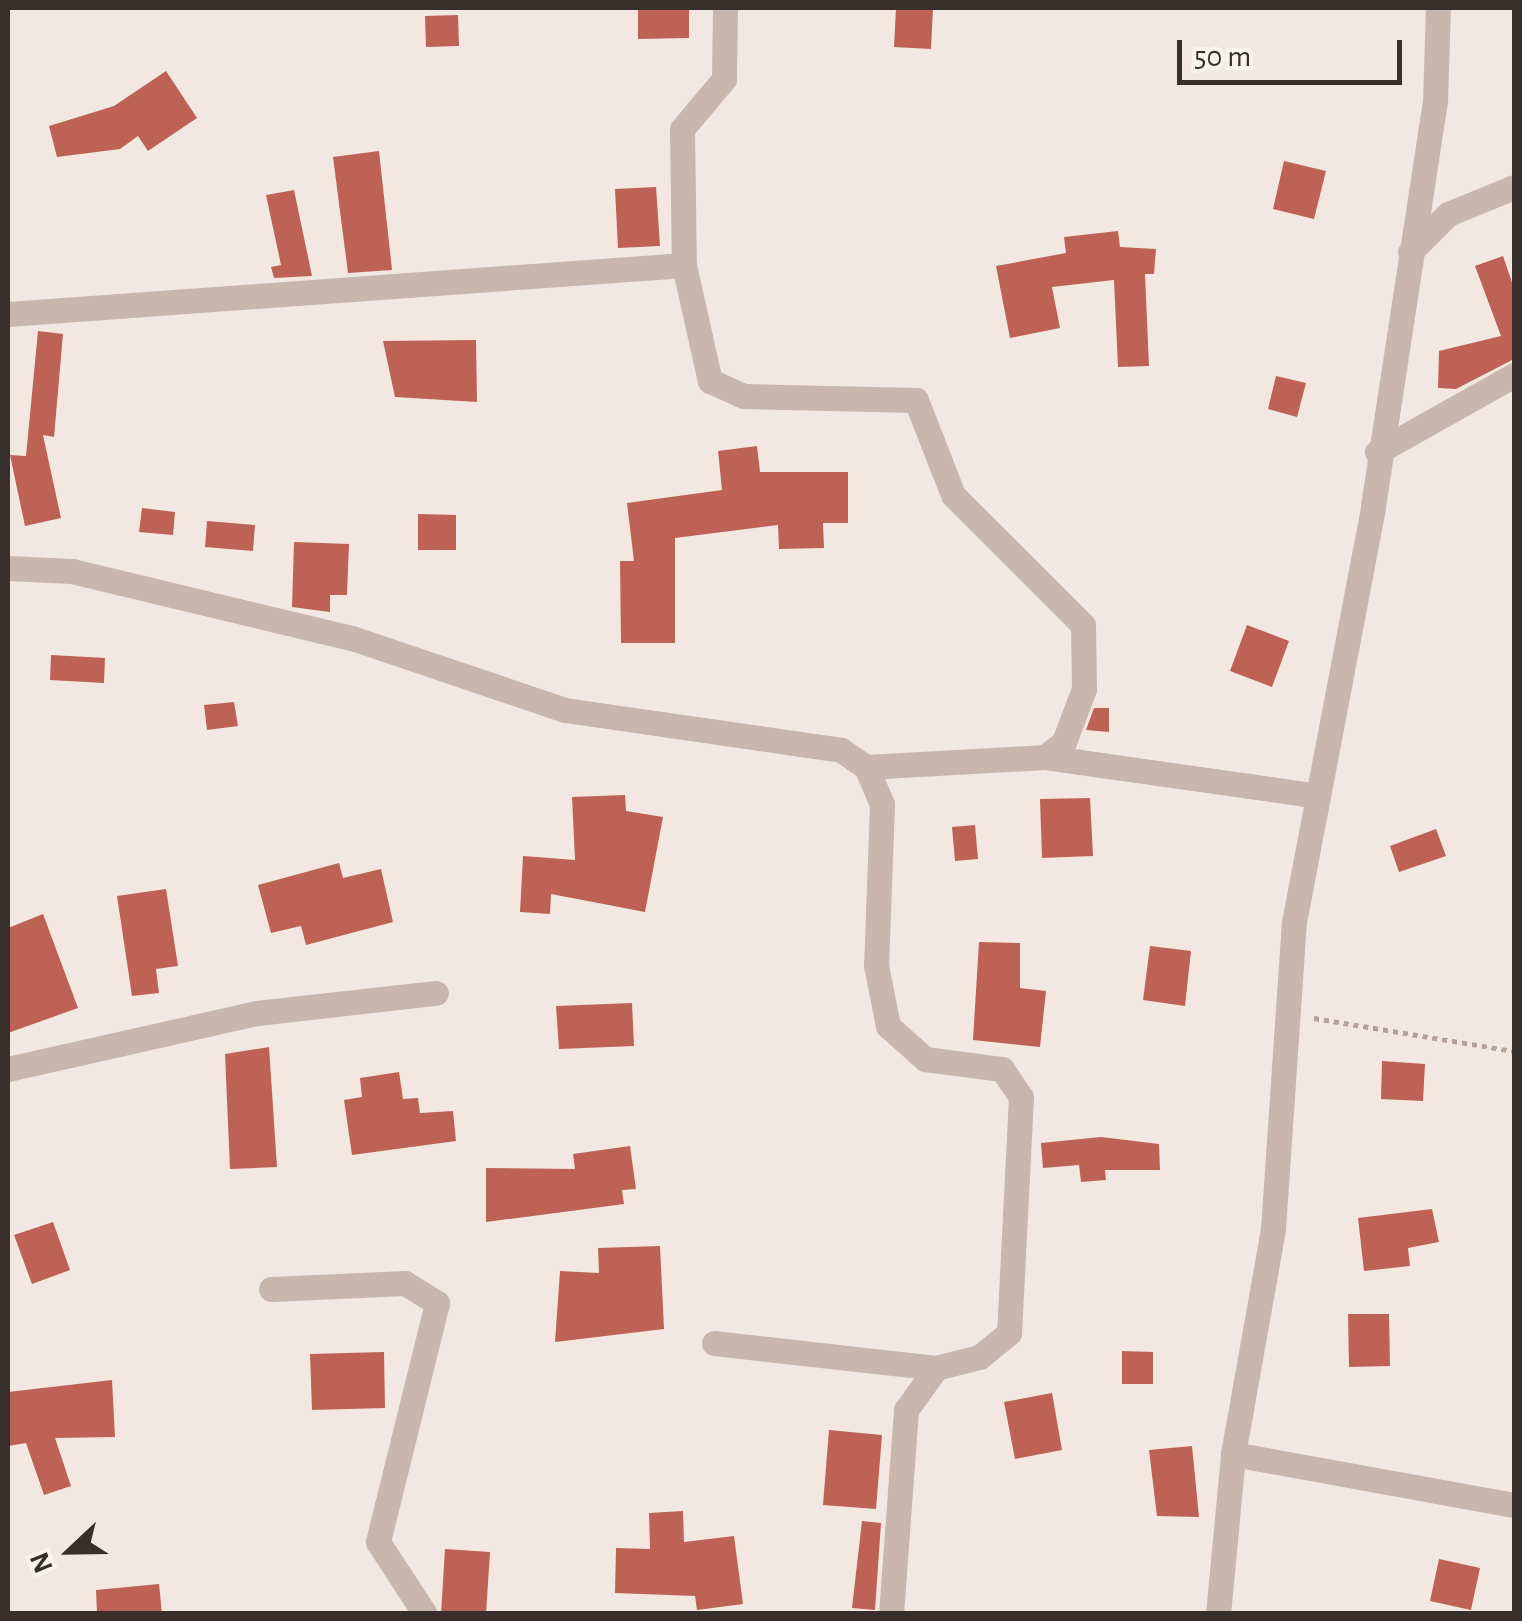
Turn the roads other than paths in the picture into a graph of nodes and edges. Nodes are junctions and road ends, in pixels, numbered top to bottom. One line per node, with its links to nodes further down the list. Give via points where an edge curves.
1 (726, 8): 5 (street, via 724,79 682,129)
2 (1438, 8): 4 (street, via 1435,102)
3 (1514, 187): 4 (street, via 1448,214)
4 (1410, 252): 8 (street)
5 (684, 265): 6 (street); 10 (street, via 710,382 744,396 916,400 953,495 1083,625 1084,689 1064,742)
6 (8, 314)
7 (1514, 375): 8 (street)
8 (1377, 452): 12 (street)
9 (8, 568): 11 (street, via 72,571 352,638 566,710 840,750)
10 (1046, 757): 11 (street); 12 (street)
11 (866, 767): 17 (street, via 882,804 876,965 888,1026 924,1059 1002,1069 1020,1098 1009,1332 979,1357)
12 (1318, 796): 18 (street, via 1294,922 1273,1229)
13 (436, 994): 14 (street, via 257,1013)
14 (8, 1069)
15 (271, 1289): 20 (street, via 405,1283 437,1302 378,1542)
16 (714, 1343): 17 (street)
17 (936, 1368): 21 (street, via 906,1410)
18 (1233, 1454): 19 (street); 22 (street)
19 (1514, 1505)
20 (424, 1614)
21 (891, 1614)
22 (1218, 1614)

